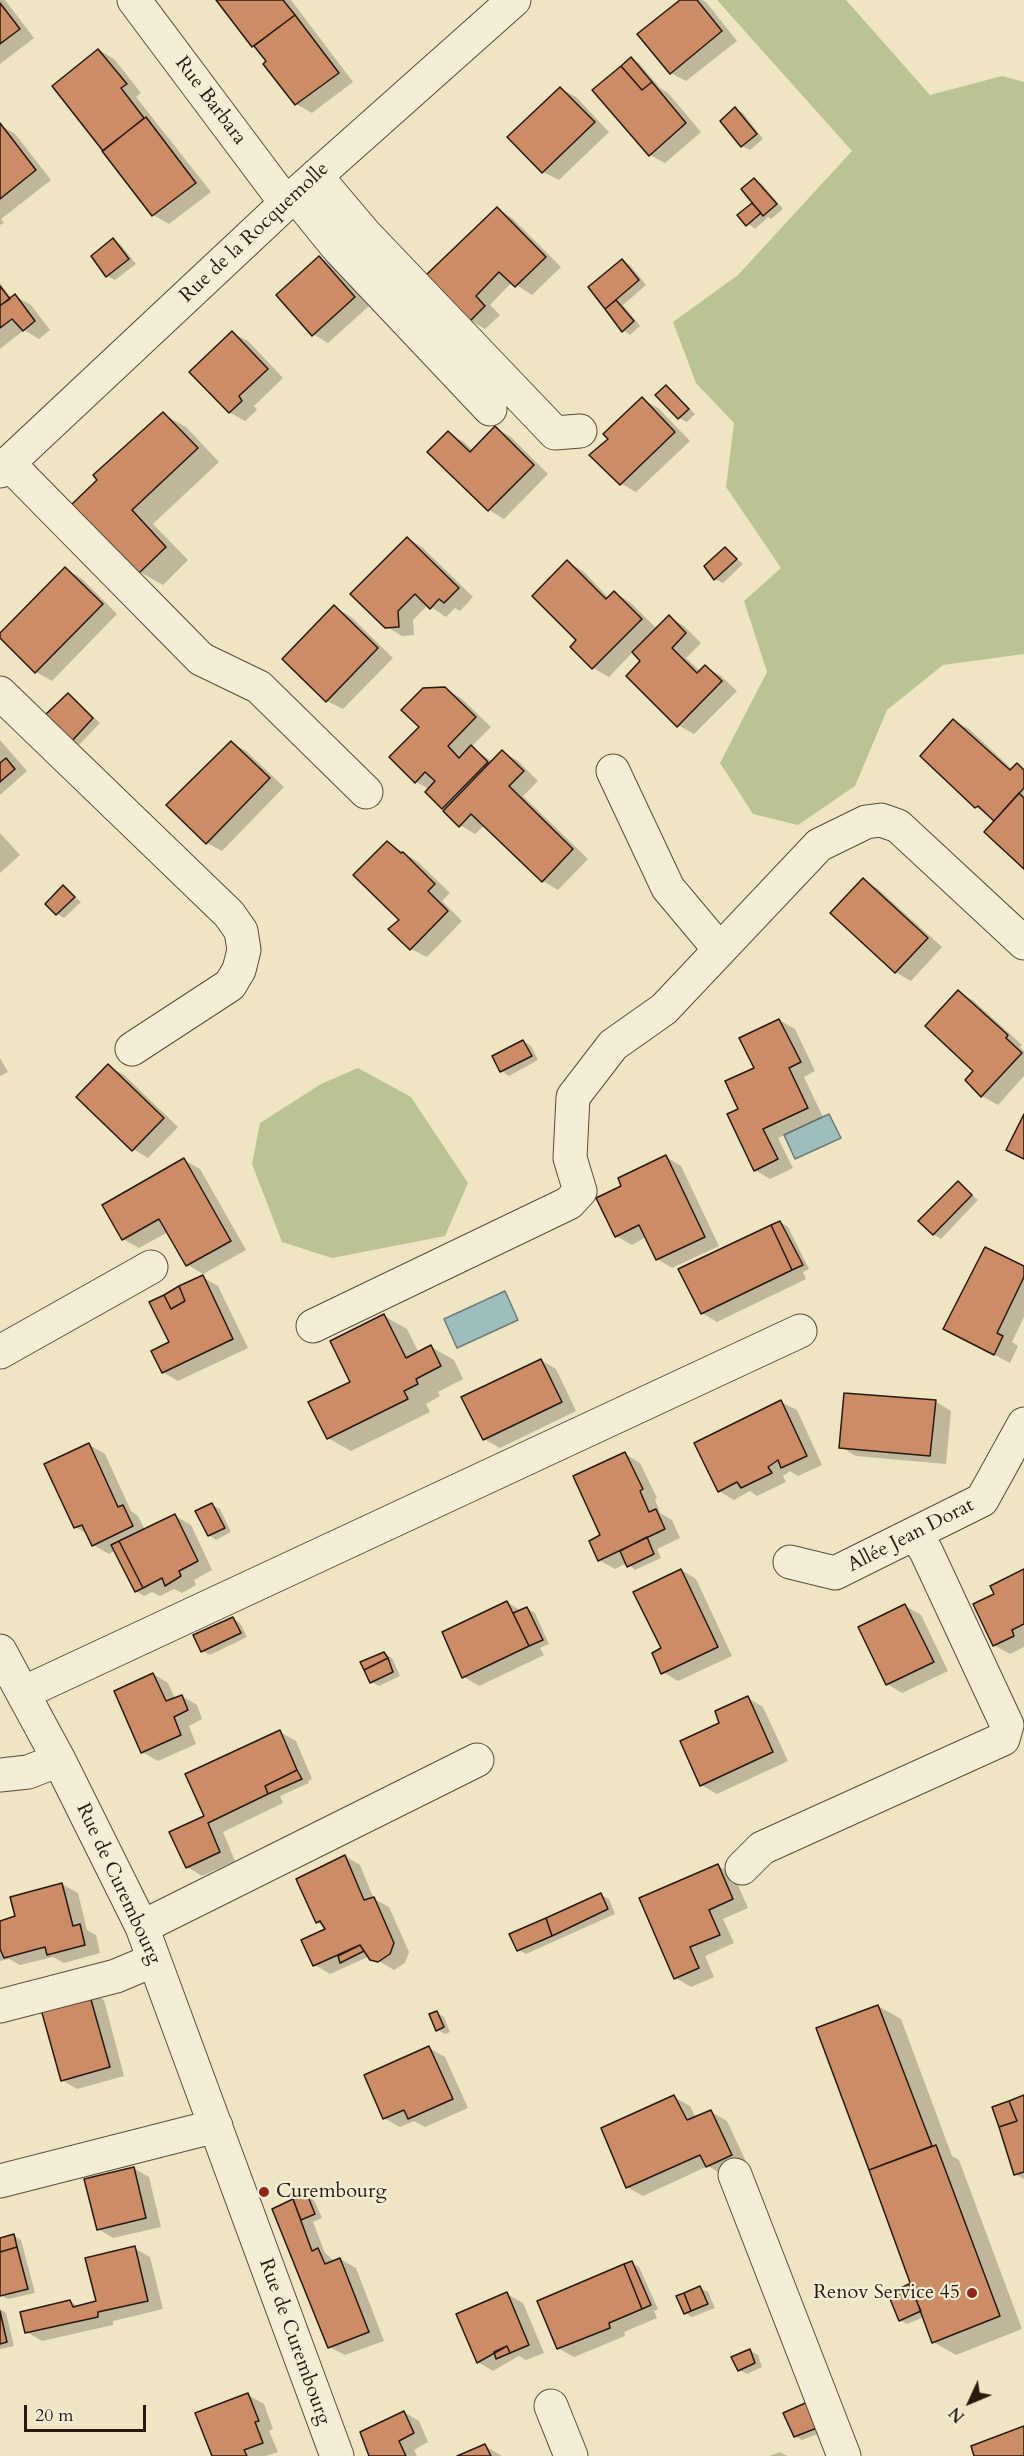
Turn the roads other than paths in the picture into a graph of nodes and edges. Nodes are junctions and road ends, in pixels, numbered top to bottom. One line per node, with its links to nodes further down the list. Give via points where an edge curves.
1 (134, 0): 3 (street, Rue Barbara)
2 (514, 0): 3 (street, Rue de la Rocquemolle)
3 (299, 191): 4 (street, via 338,248); 5 (street, via 365,234 555,433); 6 (street, Rue de la Rocquemolle)
4 (490, 409)
5 (580, 431)
6 (4, 467): 9 (street, via 201,659 259,687)
7 (0, 693): 12 (street, via 241,931 244,950 230,985)
8 (614, 771): 11 (street, via 668,888)
9 (366, 792)
10 (1024, 944): 11 (street, via 898,826 880,820 866,822 819,845)
11 (720, 950): 14 (street, via 664,1009 613,1045 573,1097 570,1158 580,1191 569,1203)
12 (132, 1049)
13 (151, 1267): 16 (street)
14 (313, 1326)
15 (800, 1331): 21 (street)
16 (0, 1352)
17 (1024, 1424): 18 (street, Allée Jean Dorat, via 982,1500)
18 (915, 1534): 19 (street, Allée Jean Dorat, via 836,1573); 25 (street, via 1007,1725 1003,1739 762,1848)
19 (790, 1562)
20 (0, 1651): 21 (street, Rue de Curembourg)
21 (23, 1693): 22 (street, Rue de Curembourg)
22 (59, 1760): 24 (street, via 28,1772); 26 (street, Rue de Curembourg)
23 (477, 1760): 26 (street)
24 (0, 1775)
25 (742, 1868)
26 (142, 1928): 27 (street, Rue de Curembourg)
27 (154, 1960): 28 (street, via 116,1976); 29 (street, Rue de Curembourg)
28 (0, 2006)
29 (216, 2126): 31 (street); 33 (street, Rue de Curembourg)
30 (735, 2175): 35 (street)
31 (0, 2181)
32 (551, 2406): 34 (street)
33 (337, 2456)
34 (571, 2456)
35 (844, 2456)

